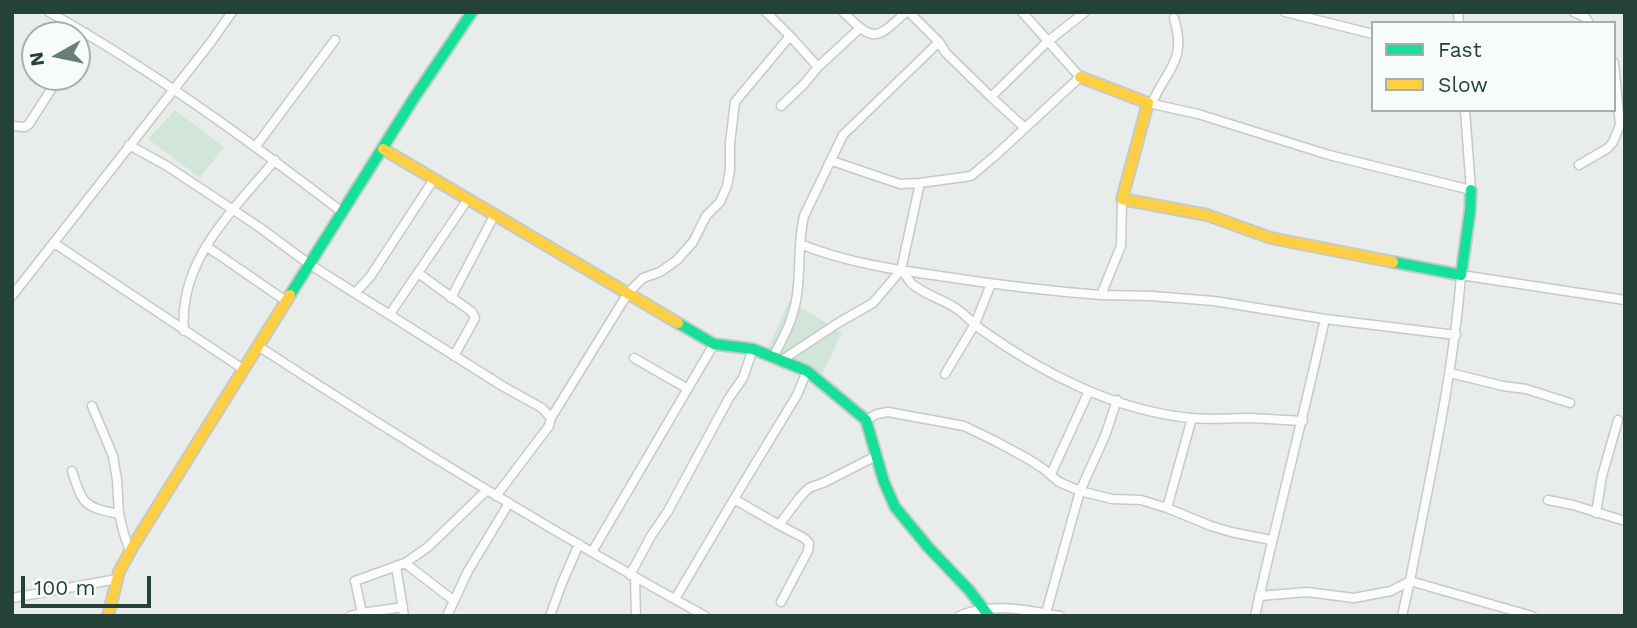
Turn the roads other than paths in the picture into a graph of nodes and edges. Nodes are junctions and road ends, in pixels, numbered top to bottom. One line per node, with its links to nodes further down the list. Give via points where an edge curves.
1 (232, 12): 20 (street)
2 (472, 12): 31 (street)
3 (766, 12): 13 (street)
4 (843, 12): 10 (street)
5 (908, 12): 10 (street, via 883,33 874,35); 16 (street)
6 (1022, 12): 15 (street)
7 (1085, 12): 15 (street)
8 (1285, 12): 11 (street)
9 (1174, 18): 23 (street, via 1179,51)
10 (860, 28): 17 (street)
11 (1371, 34)
12 (91, 36): 20 (street)
13 (790, 36): 17 (street); 52 (street, via 736,102 730,170 720,202 677,260 643,278)
14 (335, 40): 30 (street)
15 (1047, 41): 18 (street); 22 (street)
16 (939, 42): 22 (street); 33 (street, via 843,135)
17 (818, 67): 24 (street)
18 (1080, 77): 23 (street); 28 (street)
19 (1616, 79): 27 (street)
20 (174, 89): 29 (street); 30 (street)
21 (50, 91): 26 (street, via 29,124)
22 (991, 97): 28 (street)
23 (1150, 103): 37 (street); 39 (street)
24 (781, 106)
25 (1465, 112): 37 (street)
26 (12, 126)
27 (1622, 126): 34 (street, via 1608,148)
28 (1025, 128): 36 (street, via 971,176)
29 (129, 145): 40 (street); 43 (street)
30 (256, 146): 32 (street)
31 (383, 149): 35 (street); 41 (street)
32 (275, 160): 40 (street); 41 (street)
33 (832, 161): 36 (street, via 900,184); 44 (street, via 804,216)
34 (1579, 165)
35 (434, 178): 38 (street); 51 (street)
36 (920, 184): 47 (street)
37 (1471, 190): 49 (street)
38 (468, 198): 42 (street); 48 (street)
39 (1122, 199): 49 (street, via 1207,215 1271,238); 53 (street, via 1121,246)
40 (233, 211): 45 (street); 46 (street)
41 (342, 212): 46 (street)
42 (495, 214): 52 (street); 55 (street)
43 (54, 243): 54 (street); 61 (street)
44 (800, 244): 47 (street); 68 (street, via 793,315)
45 (206, 246): 57 (street); 61 (street, via 187,289)
46 (309, 264): 51 (street); 57 (street)
47 (901, 270): 50 (street); 60 (street, via 912,283); 68 (street, via 873,303)
48 (418, 273): 55 (street); 58 (street)
49 (1461, 275): 56 (street); 62 (street)
50 (990, 284): 53 (street); 60 (street)
51 (355, 293): 58 (street)
52 (628, 293): 63 (street); 78 (street)
53 (1101, 295): 59 (street, via 1214,301)
54 (12, 296)
55 (452, 298): 66 (street, via 474,318)
56 (1625, 300)
57 (286, 301): 64 (street)
58 (390, 314): 66 (street)
59 (1325, 319): 62 (street); 82 (street)
60 (975, 324): 72 (street); 74 (street, via 1054,375)
61 (184, 331): 69 (street)
62 (1456, 335): 71 (street)
63 (714, 344): 65 (street); 73 (street)
64 (258, 346): 69 (street); 86 (street)
65 (753, 349): 68 (street); 102 (street, via 743,378)
66 (454, 356): 78 (street, via 542,408)
67 (634, 358): 73 (street)
68 (778, 358): 70 (street)
69 (243, 369): 99 (street)
70 (807, 371): 80 (street); 89 (street)
71 (1450, 373): 76 (street); 104 (street)
72 (945, 374)
73 (688, 389): 100 (street)
74 (1089, 391): 75 (street); 85 (street)
75 (1117, 400): 79 (street); 87 (street)
76 (1570, 403)
77 (92, 406): 94 (street, via 113,456)
78 (551, 418): 88 (street)
79 (1192, 418): 82 (street); 92 (street)
80 (866, 420): 83 (street); 85 (street, via 888,412 964,426)
81 (1618, 420): 93 (street)
82 (1303, 421): 97 (street)
83 (876, 456): 96 (street, via 809,488); 112 (street, via 895,507)
84 (72, 471): 94 (street, via 85,503)
85 (1051, 474): 87 (street)
86 (487, 490): 88 (street); 101 (street, via 428,547)
87 (1080, 491): 92 (street); 114 (street)
88 (496, 496): 91 (street)
89 (734, 499): 96 (street); 108 (street)
90 (1548, 499): 93 (street)
91 (509, 503): 98 (street); 109 (street)
92 (1167, 508): 97 (street, via 1211,526)
93 (1596, 513): 95 (street)
94 (119, 514): 99 (street)
95 (1625, 521)
96 (779, 525): 110 (street, via 809,543)
97 (1271, 540): 106 (street)
98 (579, 544): 100 (street); 118 (street)
99 (131, 551): 103 (street)
100 (592, 552): 102 (street)
101 (400, 565): 109 (street); 111 (street); 113 (street, via 355,582)
102 (632, 576): 108 (street); 119 (street)
103 (117, 579): 107 (street); 115 (street)
104 (1410, 582): 106 (street, via 1354,598 1307,592); 124 (street); 125 (street)
105 (12, 589): 107 (street)
106 (1259, 596): 123 (street)
107 (15, 598)
108 (675, 599): 120 (street)
109 (453, 600): 117 (street)
110 (781, 602)
111 (403, 611): 113 (street)
112 (987, 612): 114 (street, via 1013,608); 121 (street)
113 (363, 614): 116 (street)
114 (1046, 614): 122 (street)
115 (108, 616)
116 (350, 616)
117 (447, 616)
118 (550, 616)
119 (636, 616)
120 (705, 616)
121 (959, 616)
122 (1060, 616)
123 (1255, 616)
124 (1402, 616)
125 (1531, 616)

